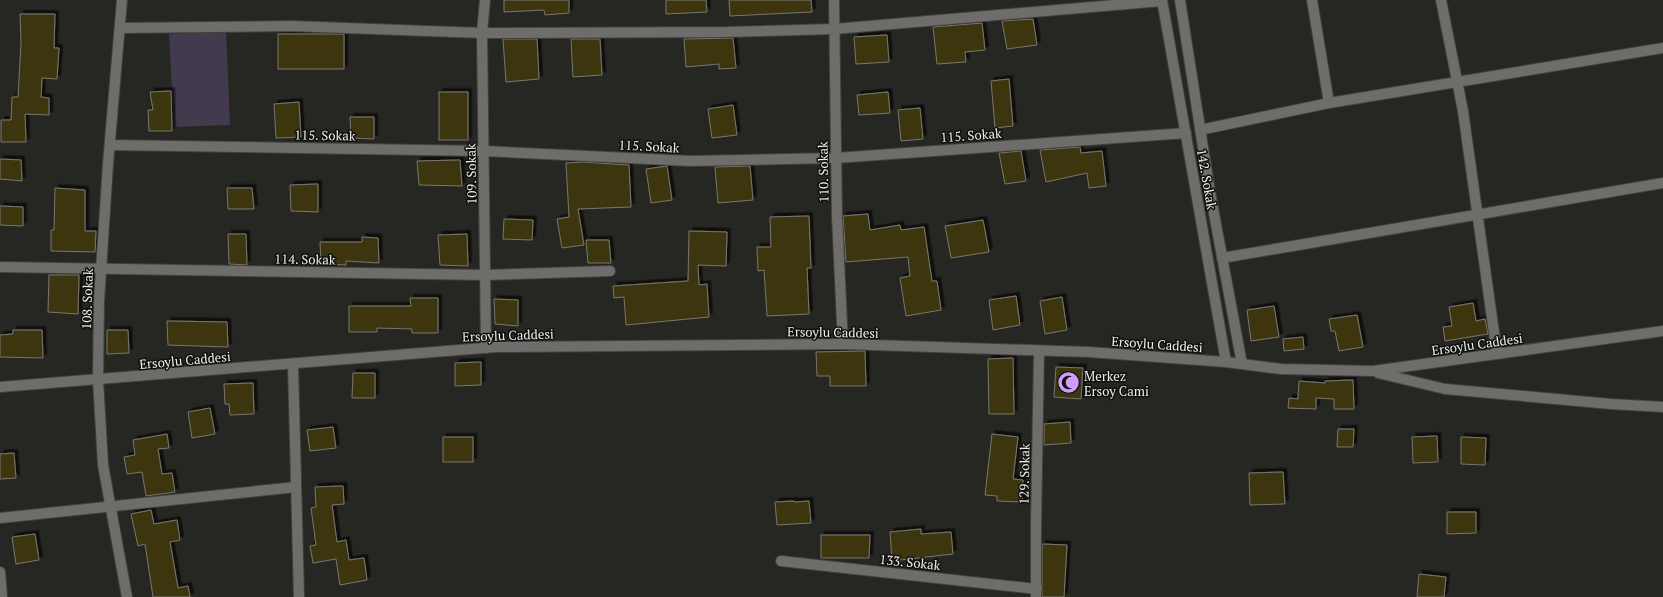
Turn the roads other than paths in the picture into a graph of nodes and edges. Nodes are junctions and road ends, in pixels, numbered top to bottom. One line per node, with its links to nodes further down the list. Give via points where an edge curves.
1 (122, 0): 8 (street, 108. Sokak)
2 (485, 0): 10 (street, 109. Sokak)
3 (834, 0): 9 (street, 110. Sokak)
4 (1162, 0): 9 (street); 15 (street, 142. Sokak)
5 (1180, 0): 14 (street)
6 (1312, 0): 13 (street)
7 (1441, 0): 12 (street)
8 (120, 28): 10 (street, via 291,26); 16 (street, 108. Sokak)
9 (834, 29): 10 (street); 18 (street, 110. Sokak)
10 (482, 33): 17 (street, 109. Sokak)
11 (1663, 48): 12 (street)
12 (1457, 82): 13 (street); 20 (street)
13 (1330, 103): 14 (street)
14 (1200, 130): 21 (street)
15 (1186, 133): 18 (street, 115. Sokak); 31 (street, 142. Sokak)
16 (110, 145): 17 (street, 115. Sokak); 23 (street, 108. Sokak)
17 (484, 151): 18 (street, 115. Sokak, via 690,161); 25 (street, 109. Sokak)
18 (836, 158): 27 (street, 110. Sokak)
19 (1663, 183): 20 (street)
20 (1478, 214): 21 (street); 30 (street)
21 (1222, 258): 33 (street)
22 (0, 267): 23 (street, 114. Sokak)
23 (101, 270): 25 (street, 114. Sokak); 35 (street, 108. Sokak)
24 (610, 271): 25 (street, 114. Sokak)
25 (485, 275): 28 (street, 109. Sokak)
26 (1663, 331): 30 (street, Ersoylu Caddesi)
27 (844, 344): 28 (street, Ersoylu Caddesi); 29 (street, Ersoylu Caddesi)
28 (486, 348): 32 (street, Ersoylu Caddesi)
29 (1039, 351): 31 (street, Ersoylu Caddesi); 43 (street, 129. Sokak)
30 (1497, 354): 34 (street, Ersoylu Caddesi)
31 (1226, 362): 33 (street, Ersoylu Caddesi)
32 (293, 364): 35 (street, Ersoylu Caddesi); 38 (street)
33 (1242, 364): 34 (street, Ersoylu Caddesi, via 1281,369)
34 (1372, 371): 37 (street, via 1445,389)
35 (98, 380): 36 (street, Ersoylu Caddesi); 39 (street, 108. Sokak, via 103,465)
36 (0, 387)
37 (1663, 407)
38 (296, 487): 39 (street); 46 (street)
39 (111, 506): 40 (street); 45 (street, 108. Sokak)
40 (0, 518)
41 (781, 561): 43 (street, 133. Sokak)
42 (0, 572): 44 (street)
43 (1036, 593)
44 (2, 597)
45 (127, 597)
46 (299, 597)

